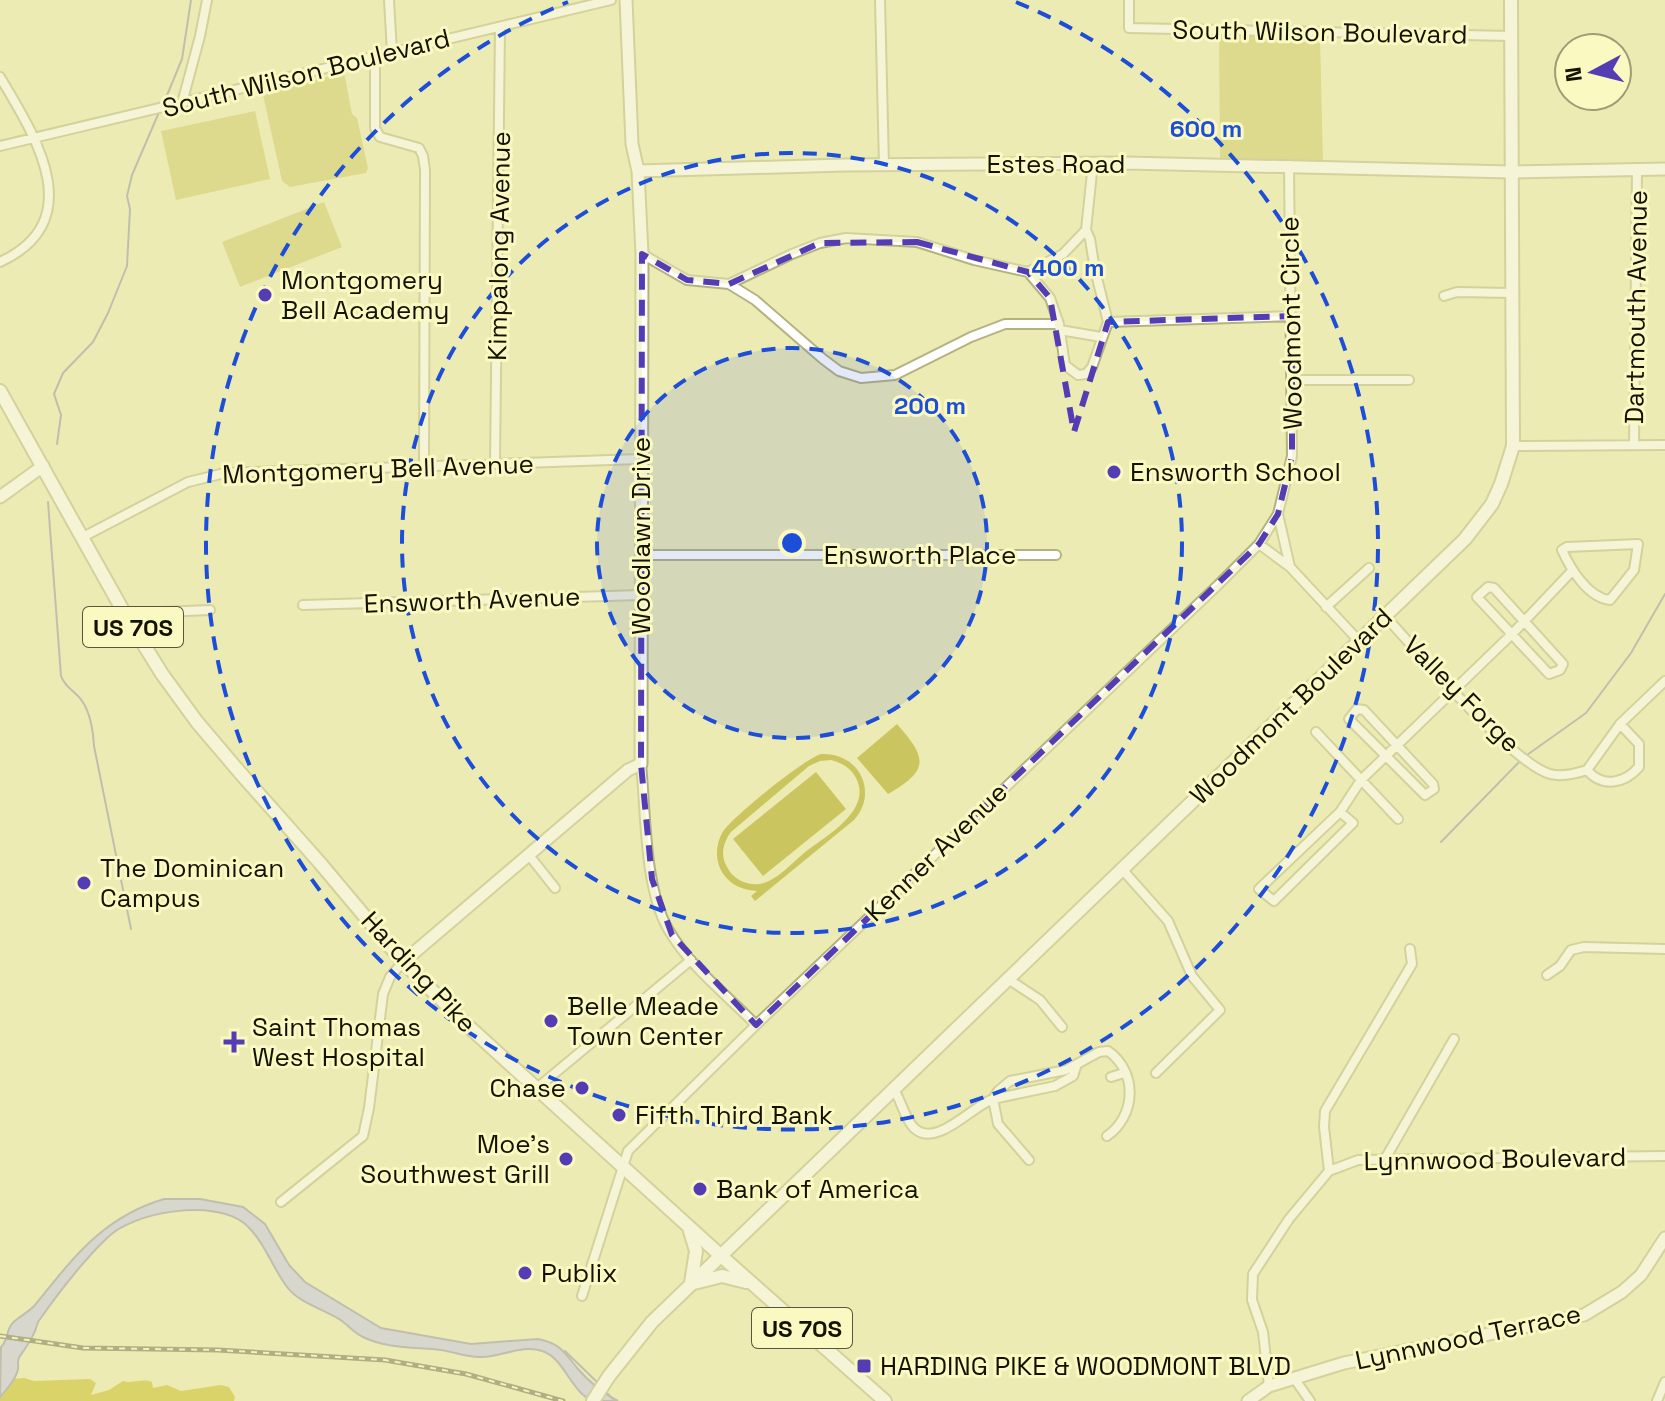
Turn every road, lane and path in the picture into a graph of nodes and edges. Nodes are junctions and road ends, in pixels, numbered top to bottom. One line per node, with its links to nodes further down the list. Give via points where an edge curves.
1 (207, 0): 13 (street)
2 (389, 0): 10 (street)
3 (611, 0): 8 (street, South Wilson Boulevard)
4 (626, 0): 21 (street, Woodlawn Drive, via 632,144)
5 (880, 0): 18 (street)
6 (1129, 0): 9 (street, South Wilson Boulevard, via 1129,28)
7 (1511, 0): 9 (main road, Woodmont Boulevard)
8 (500, 27): 10 (street, South Wilson Boulevard); 41 (street, Kimpalong Avenue)
9 (1511, 36): 22 (main road, Woodmont Boulevard)
10 (392, 52): 11 (street, South Wilson Boulevard)
11 (375, 56): 13 (street, South Wilson Boulevard); 43 (street, via 375,128 380,137 419,148 425,170)
12 (0, 77): 14 (street)
13 (182, 103): 14 (street, South Wilson Boulevard)
14 (36, 137): 15 (street, South Wilson Boulevard); 25 (street, via 49,199 44,224)
15 (0, 146)
16 (1093, 163): 17 (street, Estes Road); 18 (street, Estes Road); 23 (street)
17 (1289, 165): 22 (street, Estes Road); 30 (street, Woodmont Circle)
18 (884, 166): 21 (street, Estes Road)
19 (1665, 169): 20 (street, Estes Road)
20 (1637, 170): 22 (street, Estes Road); 37 (street, Dartmouth Avenue)
21 (638, 171): 24 (street, Woodlawn Drive)
22 (1511, 172): 28 (main road, Woodmont Boulevard)
23 (1086, 230): 26 (street, via 1063,254); 31 (street)
24 (642, 254): 27 (street, via 687,280); 40 (street, Woodlawn Drive)
25 (0, 262)
26 (1028, 272): 27 (street, via 917,242 846,238 820,243); 32 (street, via 1050,298)
27 (729, 284): 32 (street, via 839,371 861,378 895,375 1005,324)
28 (1512, 293): 29 (street); 39 (main road, Woodmont Boulevard)
29 (1444, 296)
30 (1292, 316): 31 (street); 34 (street, Woodmont Circle)
31 (1108, 322): 33 (street)
32 (1059, 327): 33 (street); 33 (street, via 1065,365 1078,375 1092,367)
33 (1101, 337)
34 (1292, 380): 35 (street); 45 (street, Woodmont Circle, via 1292,456)
35 (1409, 380)
36 (0, 391): 42 (main road, US 70S)
37 (1634, 445): 38 (street); 39 (street)
38 (1665, 445)
39 (1513, 446): 58 (main road, Woodmont Boulevard, via 1483,517)
40 (640, 459): 41 (street, Montgomery Bell Avenue); 48 (street, Woodlawn Drive)
41 (495, 464): 43 (street, Montgomery Bell Avenue)
42 (43, 466): 44 (street); 46 (main road, Harding Pike / US 70S)
43 (424, 466): 46 (street, Montgomery Bell Avenue, via 203,476)
44 (0, 497)
45 (1278, 514): 47 (street, Kenner Avenue); 50 (street, Woodmont Circle)
46 (83, 537): 57 (main road, Harding Pike / US 70S)
47 (1259, 544): 50 (street); 82 (street, Kenner Avenue)
48 (641, 555): 49 (street, Ensworth Place); 53 (street, Woodlawn Drive)
49 (1056, 555)
50 (1290, 567): 55 (street, Woodmont Circle)
51 (1369, 568): 55 (street)
52 (1572, 571): 52 (street, via 1562,550 1567,547 1638,544 1634,570 1610,600 1602,599); 59 (street)
53 (641, 595): 54 (street, Ensworth Avenue); 68 (street, Woodlawn Drive)
54 (303, 605)
55 (1326, 607): 61 (street, Woodmont Circle)
56 (210, 610): 57 (street)
57 (126, 616): 79 (main road, Harding Pike / US 70S, via 197,722)
58 (1386, 617): 61 (main road, Woodmont Boulevard); 63 (street, Valley Forge)
59 (1524, 622): 60 (street); 60 (street, via 1494,588 1482,590 1477,597); 60 (street, via 1564,666 1549,674)
60 (1513, 633): 63 (street)
61 (1359, 641): 74 (main road, Woodmont Boulevard)
62 (1665, 681): 64 (street)
63 (1455, 690): 66 (street); 69 (street, Valley Forge, via 1535,766 1563,775)
64 (1620, 724): 69 (street); 69 (street, Valley Forge, via 1639,744 1639,767 1632,775 1604,783)
65 (1316, 732): 70 (street)
66 (1397, 745): 67 (street); 67 (street, via 1364,710 1352,712 1349,719); 67 (street, via 1434,789 1425,795)
67 (1386, 756): 70 (street)
68 (641, 764): 73 (street); 78 (street, via 656,900 667,928)
69 (1587, 770)
70 (1361, 780): 71 (street); 72 (street)
71 (1340, 812): 71 (street, via 1305,845 1259,889 1274,901 1353,823)
72 (1398, 819)
73 (528, 854): 75 (street); 79 (street)
74 (1121, 868): 81 (main road, Woodmont Boulevard); 87 (street, via 1168,921 1192,976 1220,1010)
75 (555, 888)
76 (1410, 949): 97 (street, via 1412,964 1325,1111)
77 (1665, 949): 80 (street, via 1584,947 1571,950)
78 (691, 960): 82 (street); 89 (street)
79 (403, 962): 89 (main road, Harding Pike / US 70S); 98 (street, via 383,994 363,1136)
80 (1547, 975)
81 (1008, 979): 83 (street, via 1040,1000); 90 (main road, Woodmont Boulevard)
82 (756, 1025): 96 (street, Kenner Avenue, via 628,1151)
83 (1062, 1027)
84 (1454, 1039): 94 (street)
85 (1076, 1067): 86 (street, via 1105,1051 1119,1061); 91 (street, via 1014,1079); 91 (street, via 1073,1076 1055,1086)
86 (1124, 1073): 88 (street); 92 (street, via 1129,1108)
87 (1156, 1073)
88 (1111, 1077)
89 (537, 1088): 96 (main road, Harding Pike / US 70S)
90 (893, 1088): 91 (street, via 912,1126 929,1134); 101 (main road, Woodmont Boulevard)
91 (993, 1099): 95 (street, via 998,1124)
92 (1107, 1136)
93 (1665, 1156): 94 (street, Lynnwood Boulevard)
94 (1385, 1159): 97 (street, Lynnwood Boulevard, via 1358,1160)
95 (1029, 1160)
96 (624, 1168): 99 (main road, Harding Pike / US 70S); 104 (street, Kenner Avenue)
97 (1329, 1171): 107 (street, Lynnwood Boulevard, via 1253,1274 1252,1300 1263,1332)
98 (281, 1202)
99 (684, 1222): 101 (main road, Harding Pike / US 70S); 102 (main road, via 696,1251)
100 (1665, 1238): 105 (street, Lynnwood Terrace, via 1641,1275 1584,1315 1344,1363)
101 (720, 1255): 102 (main road, Woodmont Boulevard); 103 (main road, Harding Pike / US 70S)
102 (691, 1284): 103 (main road, via 721,1276); 108 (main road, Woodmont Boulevard, via 652,1322)
103 (751, 1284): 109 (main road, Harding Pike / US 70S)
104 (582, 1296)
105 (1294, 1378): 107 (street, Lynnwood Terrace); 111 (street)
106 (1665, 1382): 112 (street)
107 (1269, 1386): 110 (street, Lynnwood Terrace)
108 (593, 1401)
109 (885, 1401)
110 (1248, 1401)
111 (1310, 1401)
112 (1657, 1401)

